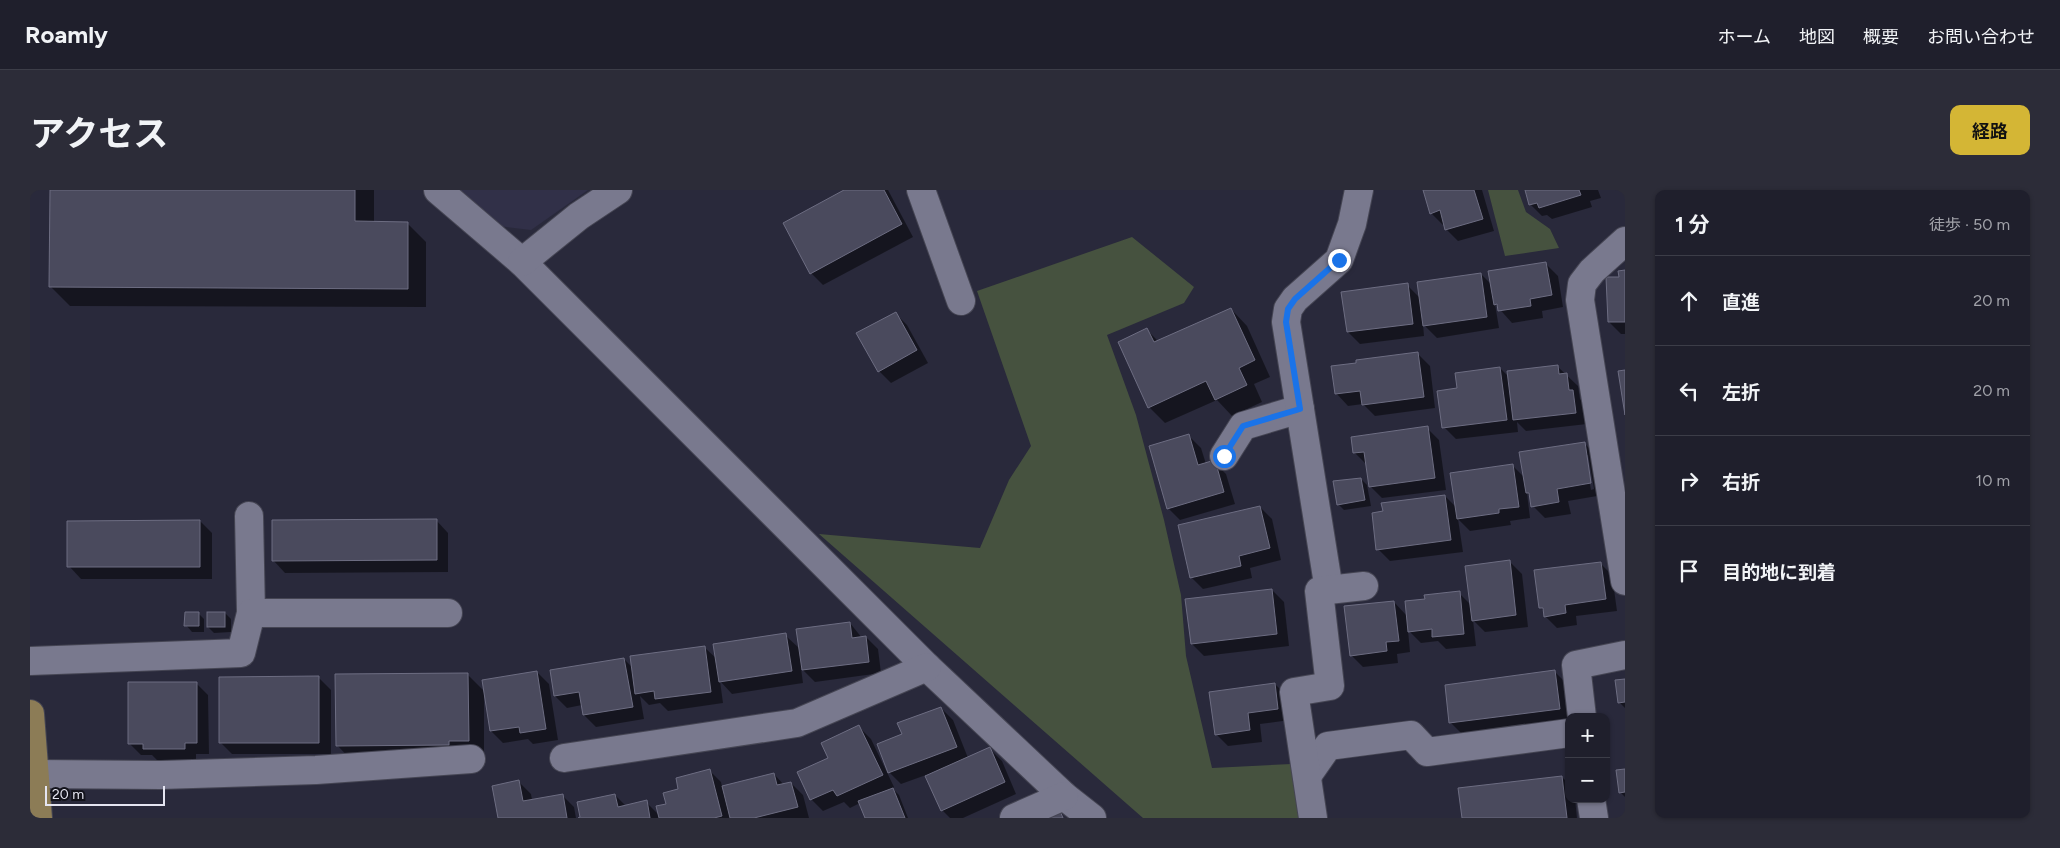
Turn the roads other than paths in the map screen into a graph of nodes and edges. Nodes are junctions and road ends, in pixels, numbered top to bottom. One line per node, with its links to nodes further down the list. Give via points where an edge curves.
1 (438, 190): 6 (street)
2 (618, 190): 6 (street, via 579,216)
3 (922, 190): 7 (street)
4 (1359, 190): 8 (street, via 1352,224 1339,260 1288,309 1286,322)
5 (1625, 241): 11 (street, via 1582,284 1580,300)
6 (522, 262): 18 (street)
7 (961, 301)
8 (1300, 409): 9 (street, via 1243,426); 13 (street)
9 (1224, 456)
10 (249, 516): 14 (street)
11 (1625, 581)
12 (1364, 586): 13 (street)
13 (1329, 590): 25 (street, via 1319,592 1330,686 1294,692)
14 (251, 613): 15 (street); 17 (street, via 241,653)
15 (448, 613)
16 (1625, 655): 19 (street, via 1576,665)
17 (30, 662)
18 (927, 667): 22 (street, via 796,723); 26 (street)
19 (1582, 713)
20 (30, 714): 24 (main road)
21 (1565, 734): 25 (street, via 1427,752 1411,735 1328,746)
22 (564, 758)
23 (471, 759): 24 (street, via 316,770 161,775)
24 (34, 774): 28 (main road)
25 (1307, 776): 31 (street)
26 (1064, 796): 29 (street); 30 (street)
27 (1592, 803): 32 (street)
28 (38, 818)
29 (1014, 818)
30 (1092, 818)
31 (1313, 818)
32 (1594, 818)

